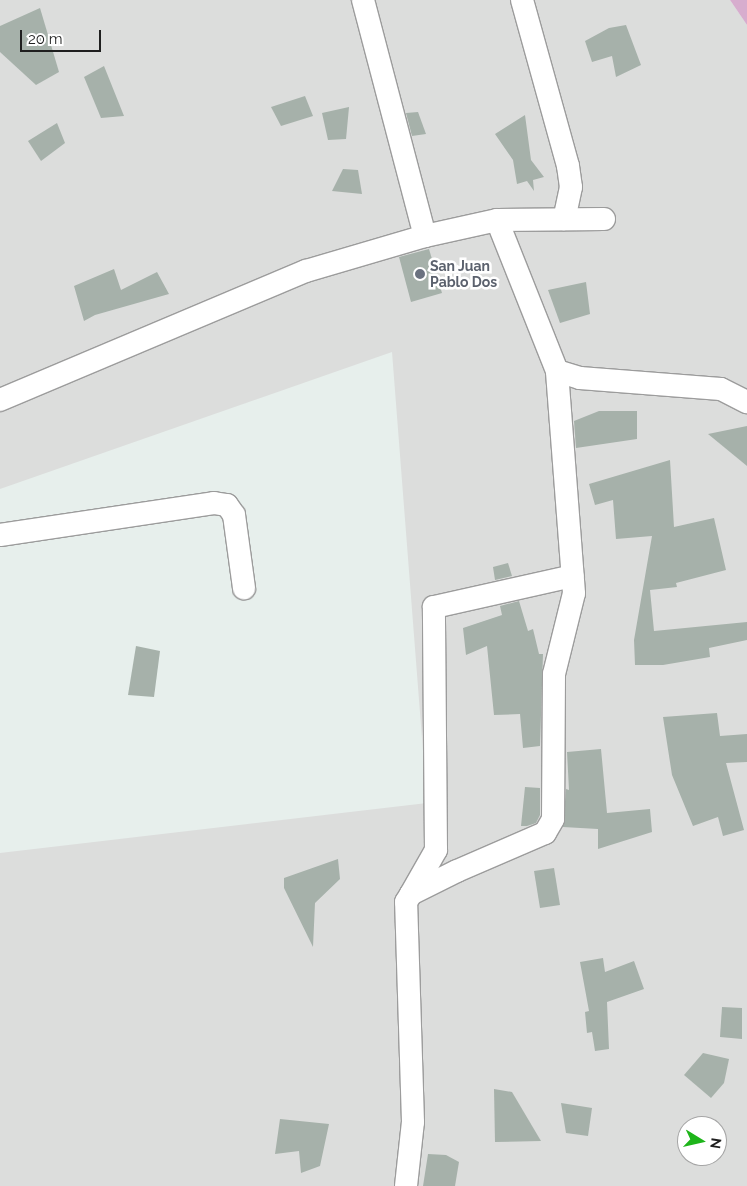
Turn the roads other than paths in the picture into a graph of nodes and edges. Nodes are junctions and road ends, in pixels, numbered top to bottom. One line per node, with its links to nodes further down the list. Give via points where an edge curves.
1 (363, 0): 6 (street)
2 (522, 0): 3 (street, via 568,166 571,188)
3 (564, 219): 4 (street); 5 (street)
4 (604, 219)
5 (497, 220): 6 (street); 7 (street)
6 (425, 236): 8 (street, via 306,271)
7 (558, 371): 9 (street, via 580,378 721,389); 11 (street)
8 (0, 400)
9 (747, 402)
10 (0, 535): 12 (street, via 214,503 226,505 234,515)
11 (573, 576): 13 (street, via 574,593 554,674 553,820 550,828); 13 (street, via 434,607 436,850)
12 (244, 588)
13 (411, 894): 14 (street, via 406,902 404,924 413,1122)
14 (406, 1186)

